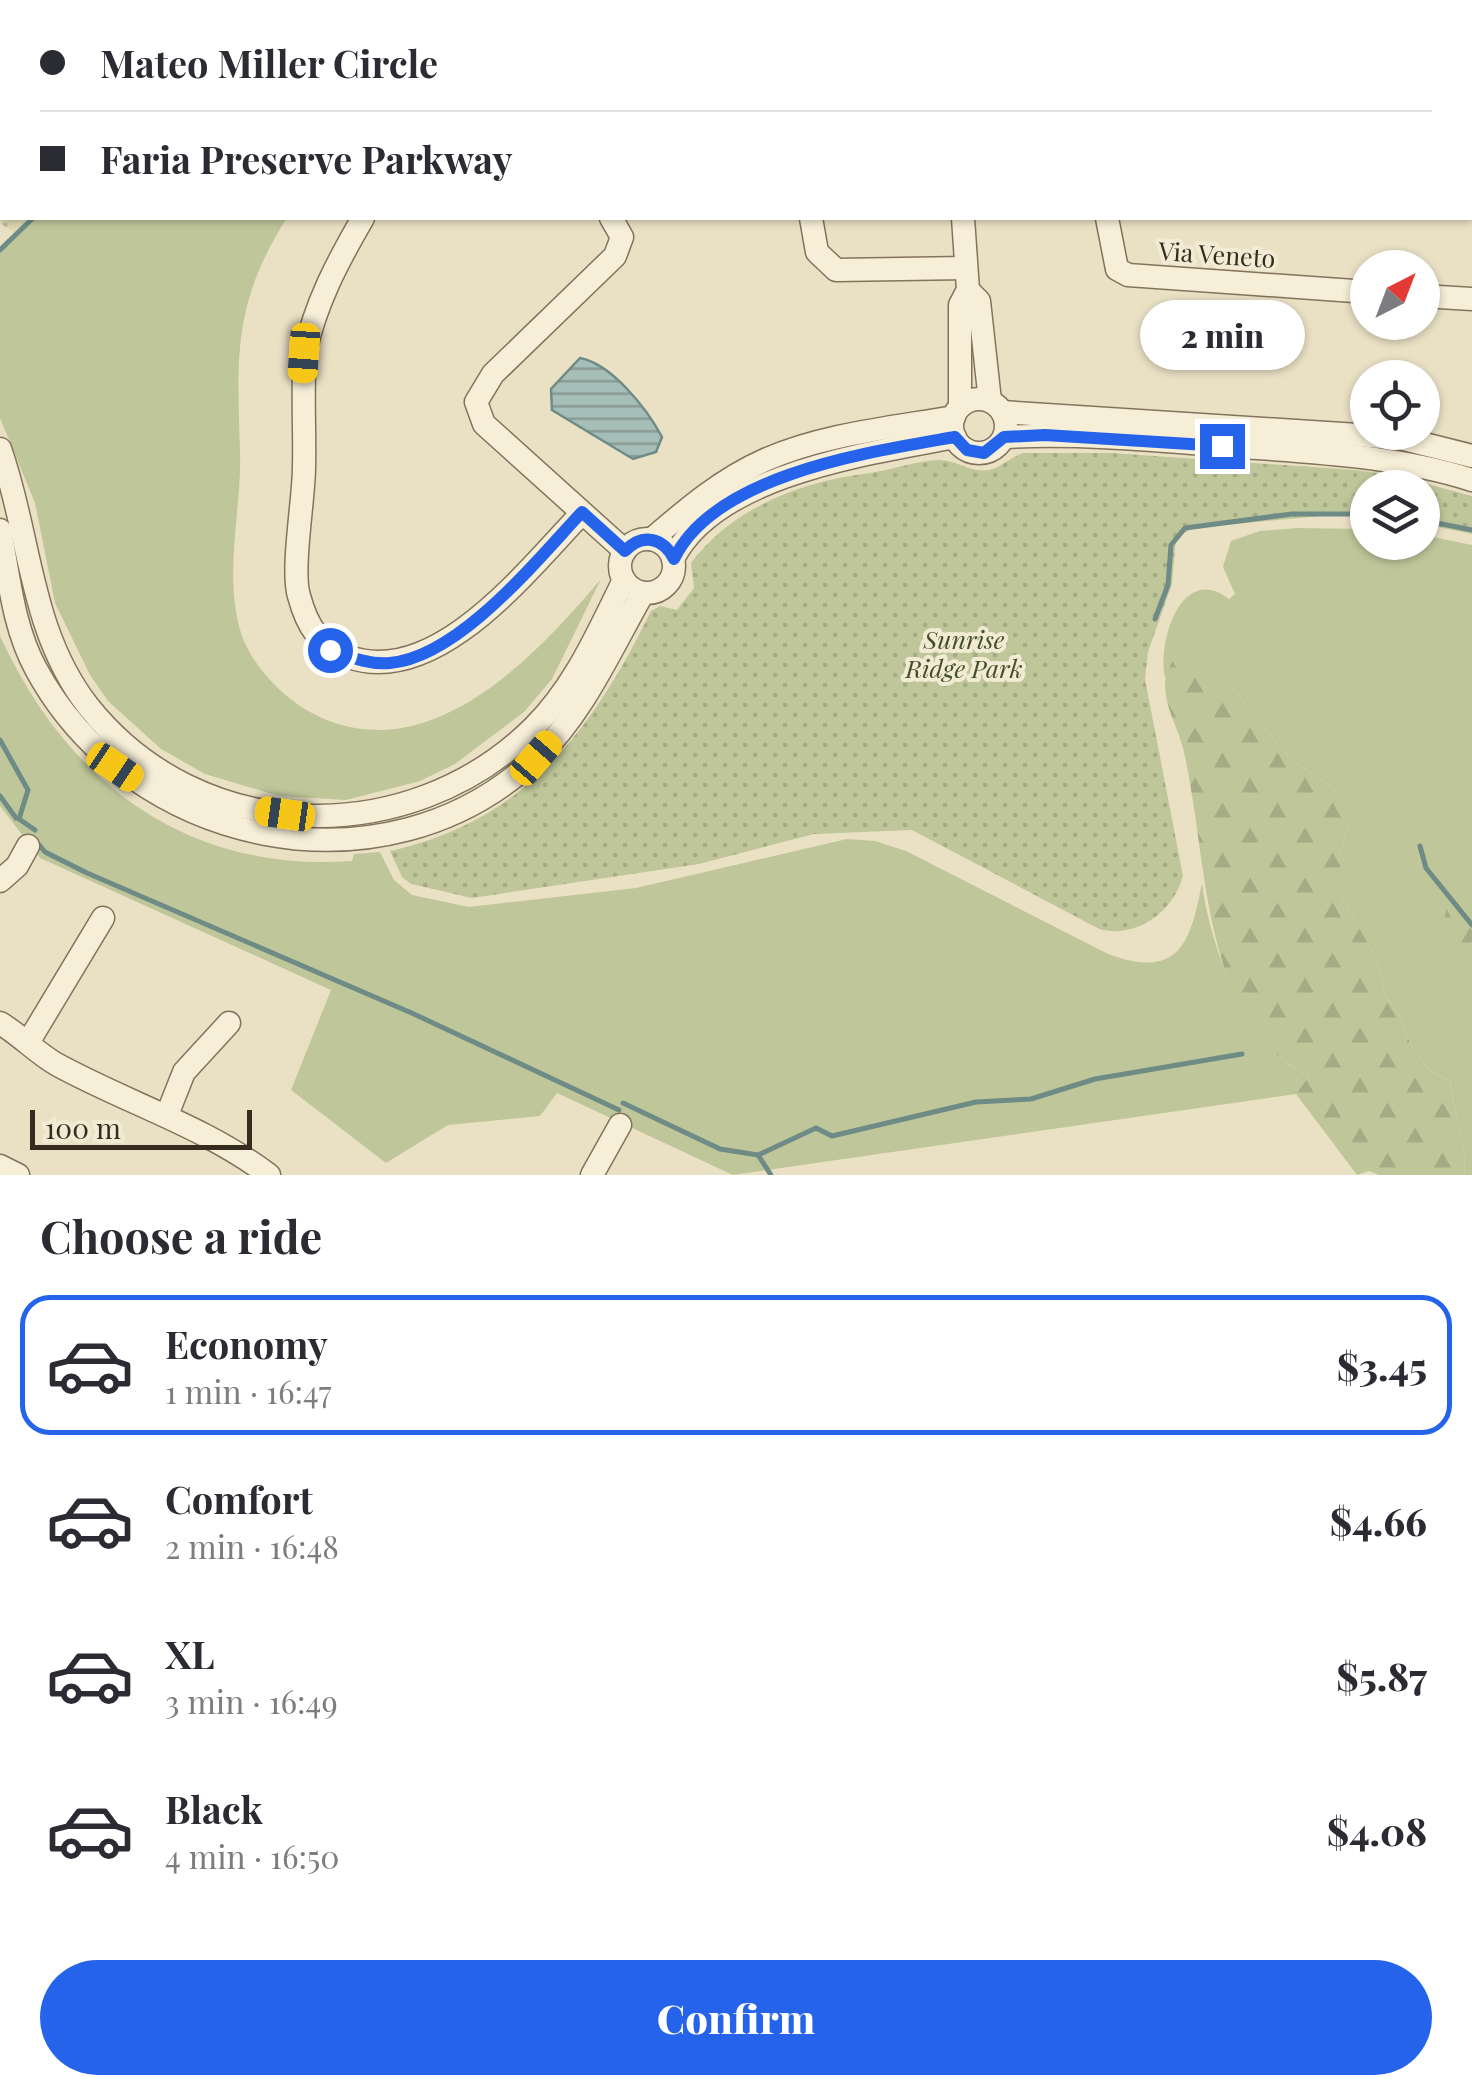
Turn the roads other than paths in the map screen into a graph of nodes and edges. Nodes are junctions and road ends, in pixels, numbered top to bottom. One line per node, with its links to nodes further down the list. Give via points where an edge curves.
1 (362, 220): 16 (street, via 334,268 304,353 297,592 314,633 330,650 362,661 391,664 425,654 507,591)
2 (611, 220): 16 (street, via 622,237 615,256 494,374 476,402 484,424)
3 (811, 220): 6 (street, via 818,252 836,270)
4 (962, 220): 6 (street)
5 (1108, 220): 7 (street, Via Veneto, via 1111,254 1117,269 1128,274)
6 (967, 279): 10 (street, via 980,301); 11 (street)
7 (1350, 291)
8 (1440, 297): 9 (street)
9 (1472, 298)
10 (996, 406): 11 (street, via 974,399); 12 (street); 14 (street, via 1358,434)
11 (956, 420): 12 (street, via 967,450 984,453); 18 (street, via 836,438 764,460 702,497); 20 (street, via 898,447 767,484 704,522)
12 (1004, 437): 15 (street, via 1104,436 1343,454)
13 (0, 449): 21 (street, via 50,640 89,706 162,769 224,801 265,811 383,812 428,798 488,765 566,689)
14 (1472, 456)
15 (1472, 480)
16 (582, 512): 19 (street)
17 (0, 530): 21 (street, via 14,610 34,666 79,732 115,767 180,808 280,839 403,832 479,800 536,758 581,704)
18 (652, 539): 19 (street); 20 (street)
19 (625, 551): 21 (street, via 620,565)
20 (674, 559): 21 (street, via 666,586)
21 (633, 586)
22 (28, 846): 23 (street)
23 (0, 880)
24 (103, 918): 27 (street)
25 (0, 1023): 27 (street)
26 (229, 1023): 28 (street, via 184,1072)
27 (29, 1041): 28 (street, via 52,1062)
28 (167, 1114): 32 (street)
29 (620, 1124): 33 (street)
30 (0, 1166): 31 (street)
31 (18, 1175)
32 (269, 1175)
33 (592, 1175)

